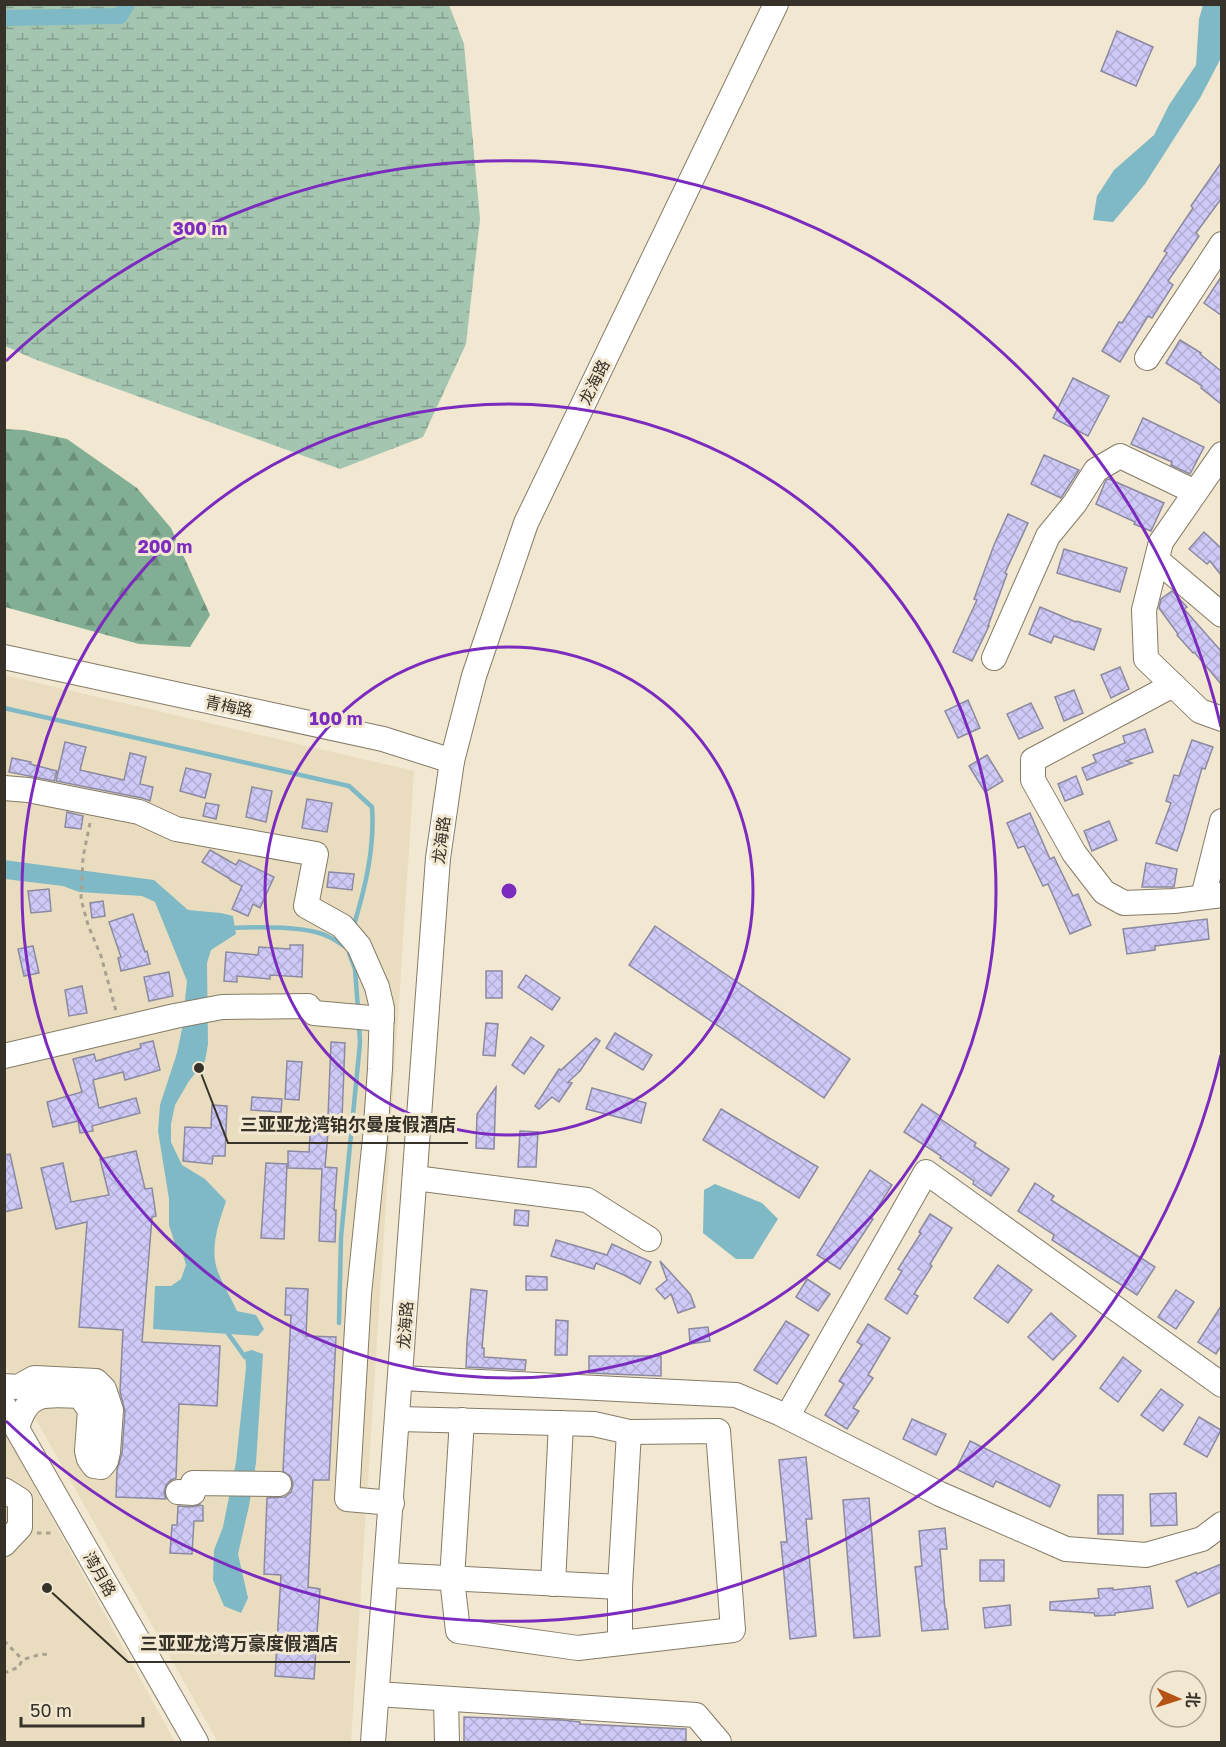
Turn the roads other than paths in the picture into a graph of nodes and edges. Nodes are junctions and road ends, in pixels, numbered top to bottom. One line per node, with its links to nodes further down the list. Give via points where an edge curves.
1 (776, 4): 12 (street, 龙海路, via 526,523 474,676)
2 (1221, 244): 3 (street)
3 (1147, 358)
4 (1221, 454): 5 (street)
5 (1195, 492): 6 (street, via 1161,542); 9 (street, via 1120,456 1096,470 1076,503 1047,536)
6 (1157, 560): 7 (street); 10 (street, via 1144,610 1146,659)
7 (1221, 615)
8 (4, 657): 12 (street, 青梅路, via 383,738)
9 (994, 657)
10 (1173, 686): 11 (street, via 1200,711); 15 (street, via 1033,760 1033,780 1074,853 1104,892 1124,903)
11 (1221, 719)
12 (452, 761): 18 (street, 龙海路, via 438,858)
13 (4, 788): 16 (street, via 139,812 176,829 316,854 306,906 342,926 359,946 377,987)
14 (1221, 821): 15 (street)
15 (1212, 896)
16 (382, 1019): 17 (street, via 314,1013 308,1006 222,1007); 34 (street, via 347,1499)
17 (4, 1056)
18 (415, 1178): 19 (street, via 587,1200); 20 (street, 龙海路)
19 (649, 1239)
20 (401, 1378): 24 (street, via 736,1395); 25 (street, 龙海路)
21 (1221, 1385): 24 (street, via 926,1172)
22 (4, 1386): 28 (street, via 18,1387 34,1378 96,1381 104,1389 111,1410 108,1452 101,1467 89,1460 90,1410 80,1396 43,1395 28,1403)
23 (4, 1406): 28 (street, 湾月路)
24 (788, 1417): 35 (street, via 940,1494 1066,1549 1146,1555 1202,1539)
25 (398, 1419): 26 (street); 34 (street, 龙海路)
26 (462, 1420): 27 (street); 38 (street)
27 (561, 1423): 29 (street, via 594,1424); 39 (street)
28 (17, 1428): 30 (street, 湾月路)
29 (629, 1432): 40 (street); 41 (street, via 718,1431 733,1630)
30 (48, 1482): 33 (street); 45 (street, 湾月路)
31 (279, 1484): 32 (street, via 193,1483 193,1493)
32 (178, 1492)
33 (12, 1495): 36 (street, via 20,1527)
34 (392, 1503): 37 (street, 龙海路)
35 (1221, 1524)
36 (4, 1544)
37 (387, 1575): 38 (street); 42 (street, 龙海路)
38 (452, 1579): 39 (street); 41 (street, via 458,1631 578,1648)
39 (553, 1584): 40 (street)
40 (620, 1587): 41 (street)
41 (620, 1643)
42 (376, 1694): 43 (street); 46 (street, 龙海路)
43 (446, 1699): 44 (street, via 696,1715); 47 (street)
44 (718, 1742)
45 (196, 1743)
46 (373, 1743)
47 (447, 1743)

